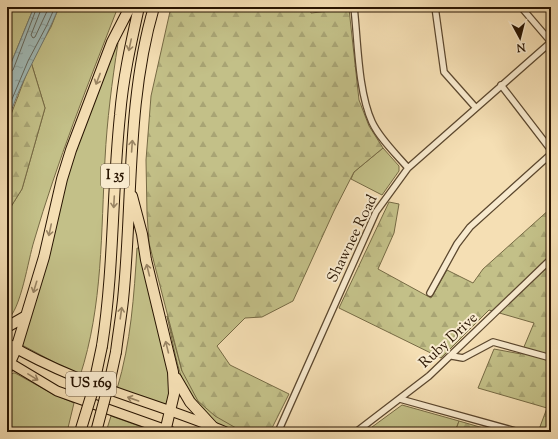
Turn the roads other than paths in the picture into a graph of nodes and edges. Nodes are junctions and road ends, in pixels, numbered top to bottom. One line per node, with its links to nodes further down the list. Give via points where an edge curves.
1 (130, 7): 16 (highway, one-way to 16, via 112,42 71,150)
2 (139, 7): 28 (highway, I 35, one-way to 28, bridge, via 130,45 120,114 111,274 102,346)
3 (154, 7): 13 (highway, I 35, one-way to 3, via 142,61)
4 (354, 7): 12 (street, via 365,101 372,123)
5 (435, 7): 9 (street, via 444,72)
6 (521, 7): 7 (street)
7 (551, 42): 8 (street, Shawnee Road)
8 (501, 86): 9 (street, Shawnee Road); 10 (street)
9 (476, 108): 12 (street, Shawnee Road)
10 (551, 150)
11 (551, 154): 15 (street, via 470,227 456,244)
12 (408, 168): 31 (street, Shawnee Road, via 376,212)
13 (130, 185): 23 (highway, one-way to 13); 29 (highway, I 35, one-way to 13, bridge, via 116,352 123,300)
14 (551, 260): 20 (street, Ruby Drive)
15 (430, 293)
16 (26, 316): 17 (highway); 19 (highway)
17 (7, 327)
18 (7, 343): 19 (main road, US 169)
19 (16, 349): 22 (highway); 25 (main road, US 169, one-way to 19, via 98,387)
20 (452, 356): 21 (street, via 463,358 493,342); 24 (street, Ruby Drive)
21 (551, 358)
22 (8, 364): 27 (main road, US 169, one-way to 27, via 57,391)
23 (173, 372): 25 (highway, via 174,394); 26 (highway, via 190,402)
24 (400, 399): 32 (street, Ruby Drive); 33 (street)
25 (169, 412): 26 (main road, US 169); 27 (highway)
26 (212, 427): 30 (main road, US 169)
27 (167, 431)
28 (80, 432)
29 (96, 432)
30 (226, 432)
31 (278, 432)
32 (356, 432)
33 (518, 432)

